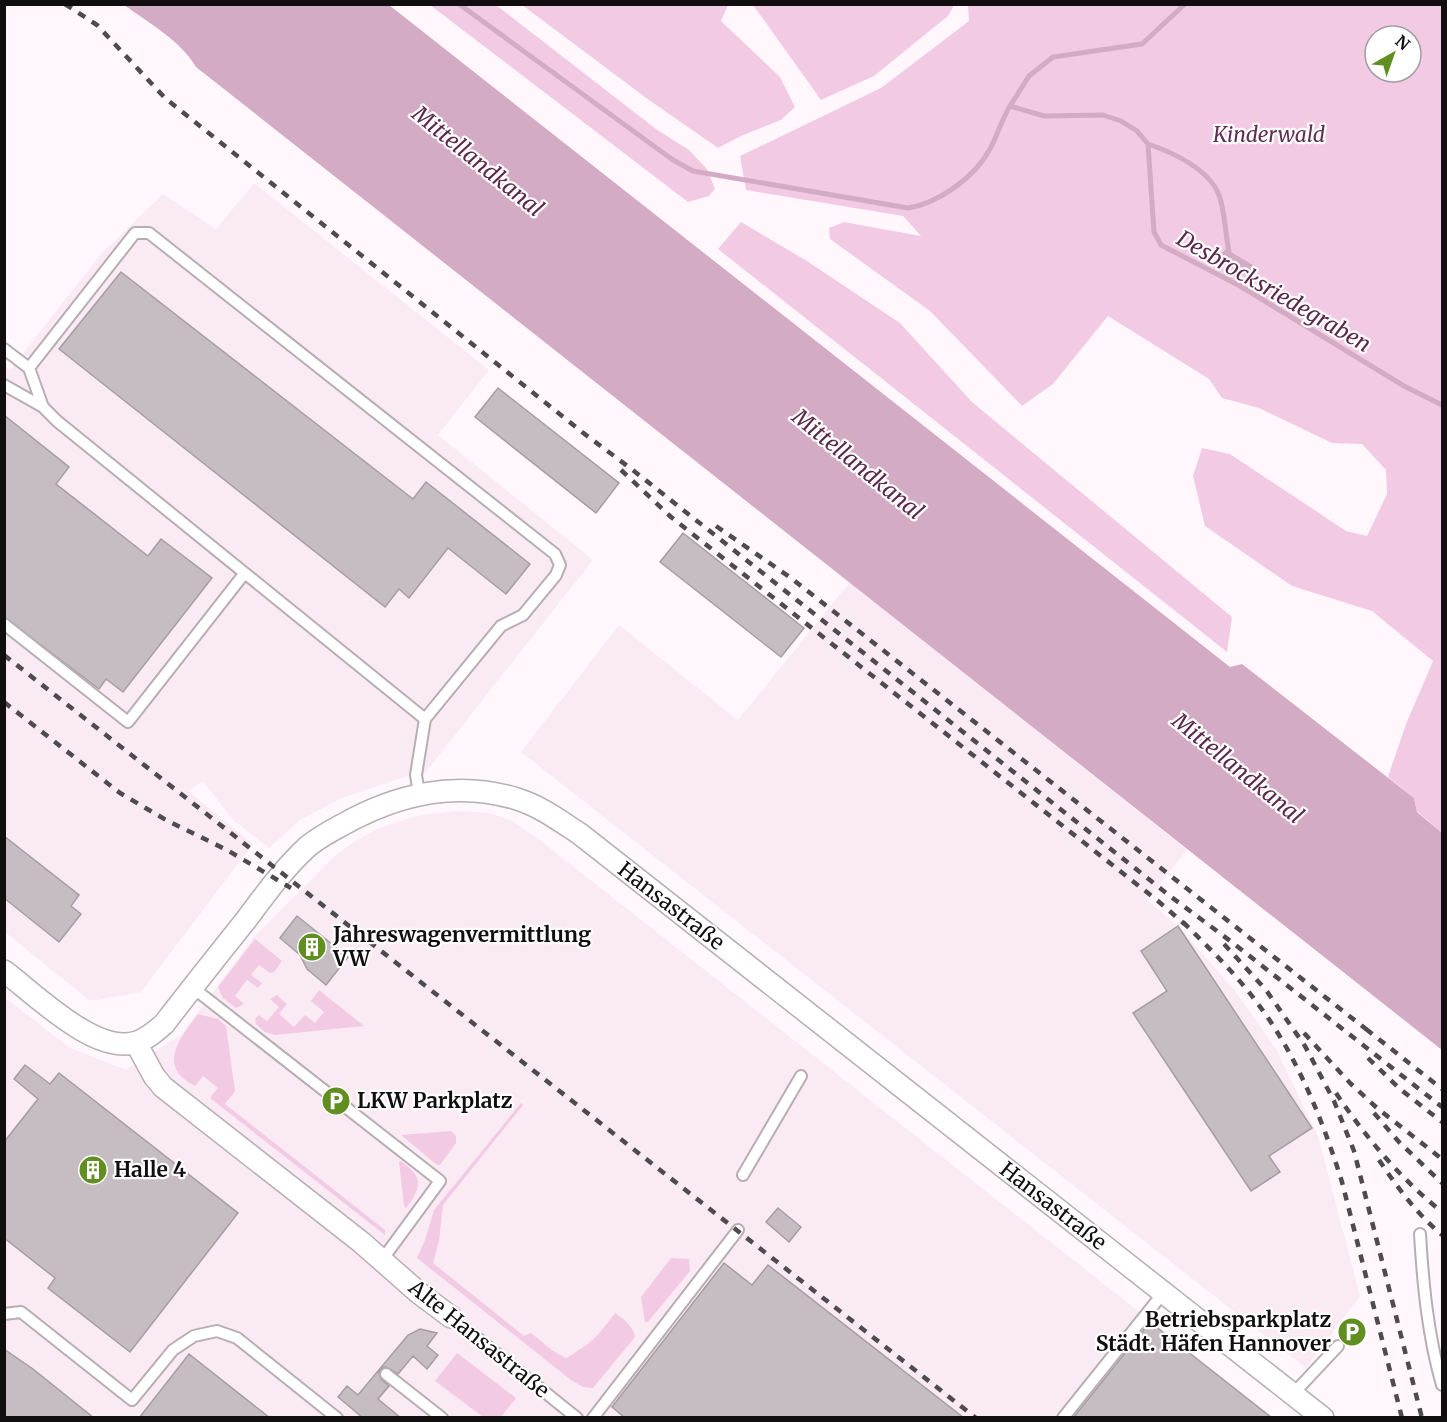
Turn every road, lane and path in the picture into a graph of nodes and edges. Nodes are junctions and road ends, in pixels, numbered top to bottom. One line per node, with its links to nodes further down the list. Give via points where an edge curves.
1 (4, 349): 2 (lane)
2 (29, 368): 4 (lane); 7 (lane, via 135,233 149,233 555,554 560,565 556,575 523,615 501,626)
3 (4, 385): 4 (lane)
4 (43, 407): 5 (lane)
5 (244, 574): 6 (lane, via 128,722); 7 (lane)
6 (4, 624)
7 (425, 719): 8 (lane, via 416,775)
8 (419, 794): 10 (street, Hansastraße, via 367,811 306,848); 17 (street, Hansastraße, via 444,790 515,798 547,812 580,834)
9 (4, 971): 11 (street, via 80,1030 107,1043)
10 (192, 987): 11 (street, Hansastraße, via 164,1024); 16 (lane, via 440,1181)
11 (136, 1043): 16 (street, Alte Hansastraße, via 163,1086)
12 (801, 1076): 13 (lane)
13 (743, 1175)
14 (738, 1230): 27 (lane)
15 (1420, 1234): 22 (lane, via 1423,1288 1434,1357)
16 (382, 1260): 19 (street, Alte Hansastraße)
17 (1164, 1292): 23 (street, Hansastraße); 28 (lane)
18 (4, 1314): 24 (lane, via 21,1312 132,1400 173,1350 194,1336 217,1331 237,1338)
19 (451, 1317): 26 (lane, Alte Hansastraße)
20 (1338, 1346): 23 (lane)
21 (386, 1374): 25 (lane)
22 (1443, 1385)
23 (1293, 1394): 29 (street, Hansastraße)
24 (337, 1418)
25 (442, 1418)
26 (577, 1418)
27 (593, 1418)
28 (1063, 1418)
29 (1323, 1418)

